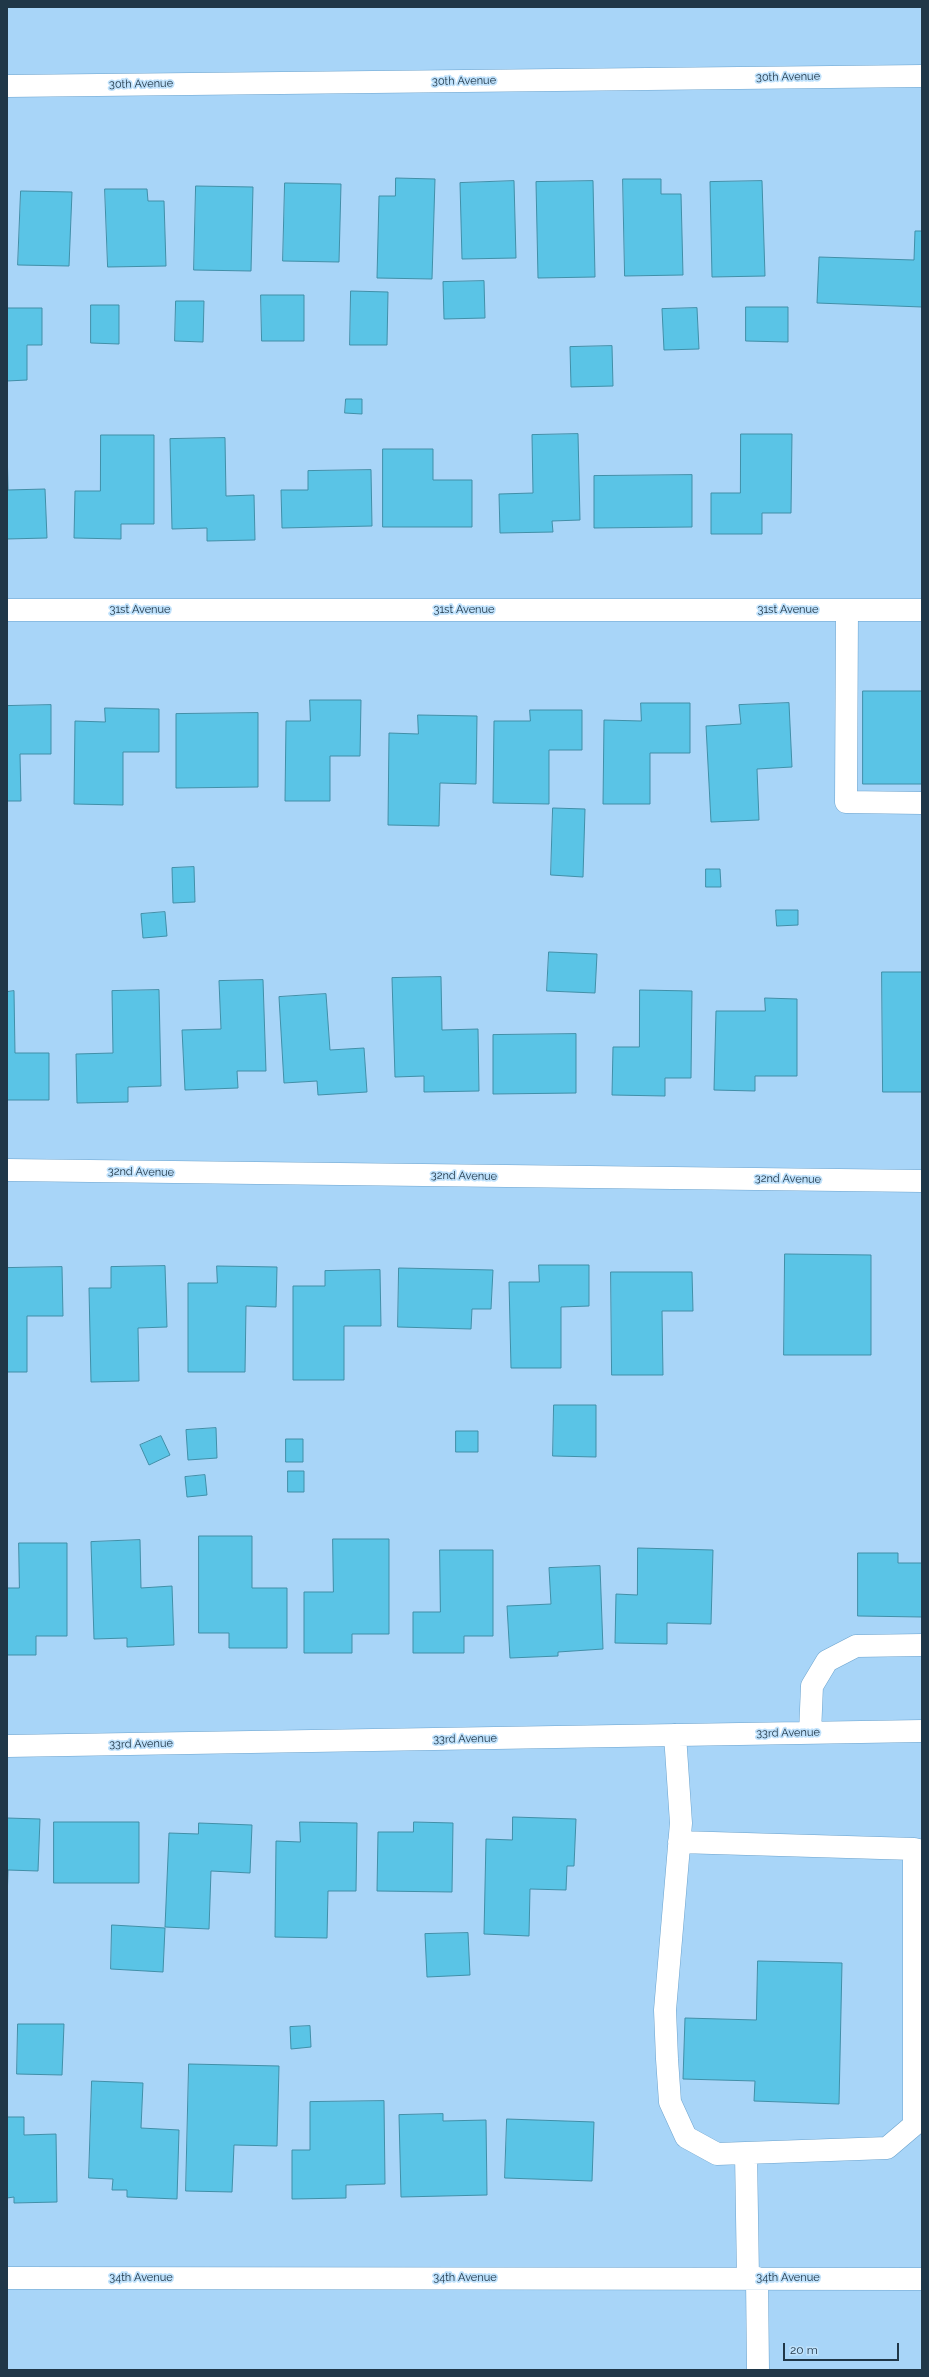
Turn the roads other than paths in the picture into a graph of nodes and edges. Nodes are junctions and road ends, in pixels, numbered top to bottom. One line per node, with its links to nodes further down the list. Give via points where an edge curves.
1 (922, 76): 2 (street, 30th Avenue)
2 (7, 86)
3 (7, 610): 4 (street, 31st Avenue)
4 (847, 610): 5 (street, 31st Avenue); 6 (street, via 846,802)
5 (922, 610)
6 (922, 803)
7 (7, 1170): 8 (street, 32nd Avenue)
8 (922, 1181)
9 (922, 1645): 11 (street, via 856,1646 827,1661 812,1686)
10 (922, 1731): 11 (street, 33rd Avenue)
11 (810, 1733): 12 (street, 33rd Avenue)
12 (675, 1735): 13 (street, 33rd Avenue); 14 (street, via 681,1822)
13 (7, 1746)
14 (679, 1842): 15 (street); 16 (street, via 665,2010 670,2102 686,2137 717,2154)
15 (918, 1850): 16 (street, via 914,2125 887,2148)
16 (746, 2153): 18 (street)
17 (7, 2278): 18 (street, 34th Avenue)
18 (752, 2278): 19 (street, 34th Avenue); 20 (street)
19 (922, 2279)
20 (758, 2370)

